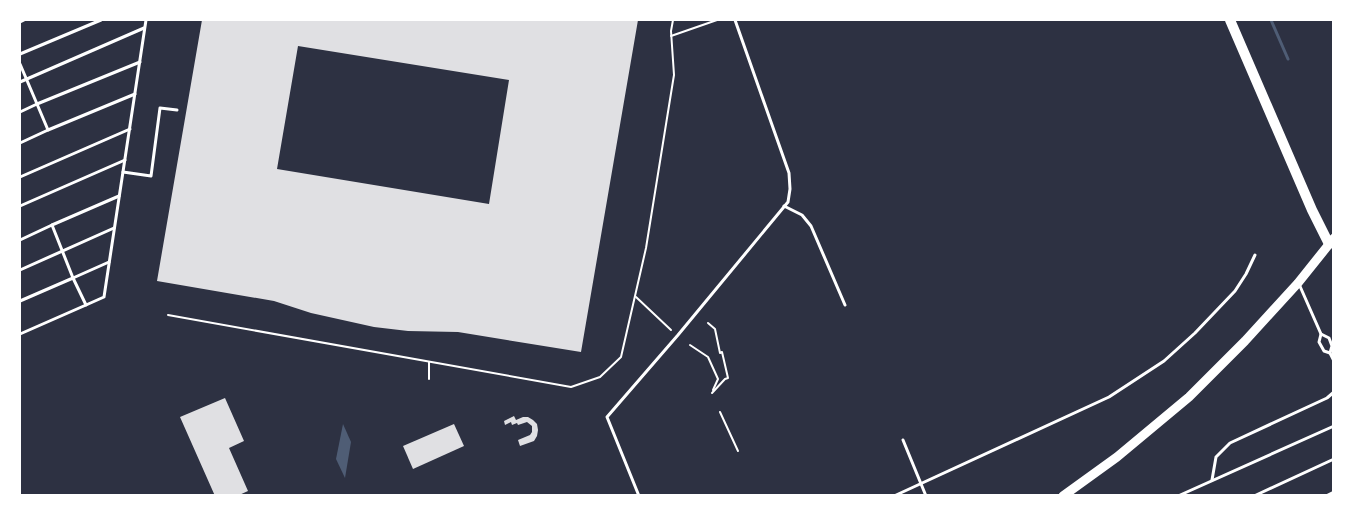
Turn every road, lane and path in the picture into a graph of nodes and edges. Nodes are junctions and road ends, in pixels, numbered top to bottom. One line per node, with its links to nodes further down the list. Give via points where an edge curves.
1 (24, 20): 8 (lane)
2 (101, 20): 11 (lane)
3 (146, 20): 9 (lane)
4 (673, 20): 10 (path)
5 (717, 20): 10 (path)
6 (735, 20): 28 (lane, via 789,173 790,189)
7 (1230, 20): 32 (highway, via 1312,210)
8 (20, 22)
9 (145, 27): 12 (lane); 14 (lane)
10 (671, 36): 39 (path, via 674,75)
11 (20, 54)
12 (140, 62): 16 (lane); 17 (lane)
13 (20, 64): 14 (lane)
14 (26, 79): 15 (lane); 17 (lane)
15 (20, 82)
16 (135, 94): 20 (lane); 21 (lane)
17 (37, 104): 19 (lane); 21 (lane)
18 (177, 110): 24 (lane, via 160,108 151,176)
19 (20, 112)
20 (130, 129): 23 (lane); 25 (lane)
21 (48, 130): 22 (lane)
22 (20, 143)
23 (125, 160): 24 (lane); 27 (lane)
24 (123, 172): 26 (lane)
25 (20, 177)
26 (119, 196): 29 (lane); 30 (lane)
27 (20, 206)
28 (784, 206): 42 (lane, via 802,215 810,226); 62 (lane, via 607,417)
29 (52, 225): 31 (lane); 33 (lane)
30 (114, 228): 33 (lane); 35 (lane)
31 (20, 240)
32 (1331, 241): 38 (main road)
33 (62, 251): 36 (lane); 37 (lane)
34 (1254, 255): 60 (lane, via 1235,291 1164,361 1109,397)
35 (109, 262): 37 (lane); 41 (lane, via 104,297)
36 (20, 270)
37 (74, 278): 40 (lane); 41 (lane)
38 (1298, 283): 47 (lane); 65 (main road, via 1189,397 1117,457)
39 (635, 296): 45 (path); 51 (path, via 621,357 600,377 584,383 571,387)
40 (20, 301)
41 (86, 305): 46 (lane)
42 (844, 305)
43 (168, 315): 51 (path)
44 (708, 323): 48 (path, via 716,329 728,378 712,393 718,379 708,357)
45 (671, 330)
46 (20, 334)
47 (1321, 334): 49 (lane, via 1329,338); 49 (lane, via 1319,342 1324,351)
48 (690, 345)
49 (1330, 352): 50 (lane)
50 (1334, 361)
51 (429, 362): 52 (path)
52 (429, 379)
53 (1334, 392): 59 (lane, via 1230,443 1216,457)
54 (720, 412): 57 (path)
55 (1334, 426): 59 (lane)
56 (903, 440): 60 (lane)
57 (738, 451)
58 (1334, 459): 67 (lane)
59 (1212, 480): 66 (lane)
60 (921, 484): 63 (lane); 64 (lane)
61 (1334, 492): 68 (lane)
62 (639, 495)
63 (894, 495)
64 (926, 495)
65 (1063, 495)
66 (1178, 495)
67 (1254, 495)
68 (1326, 495)

